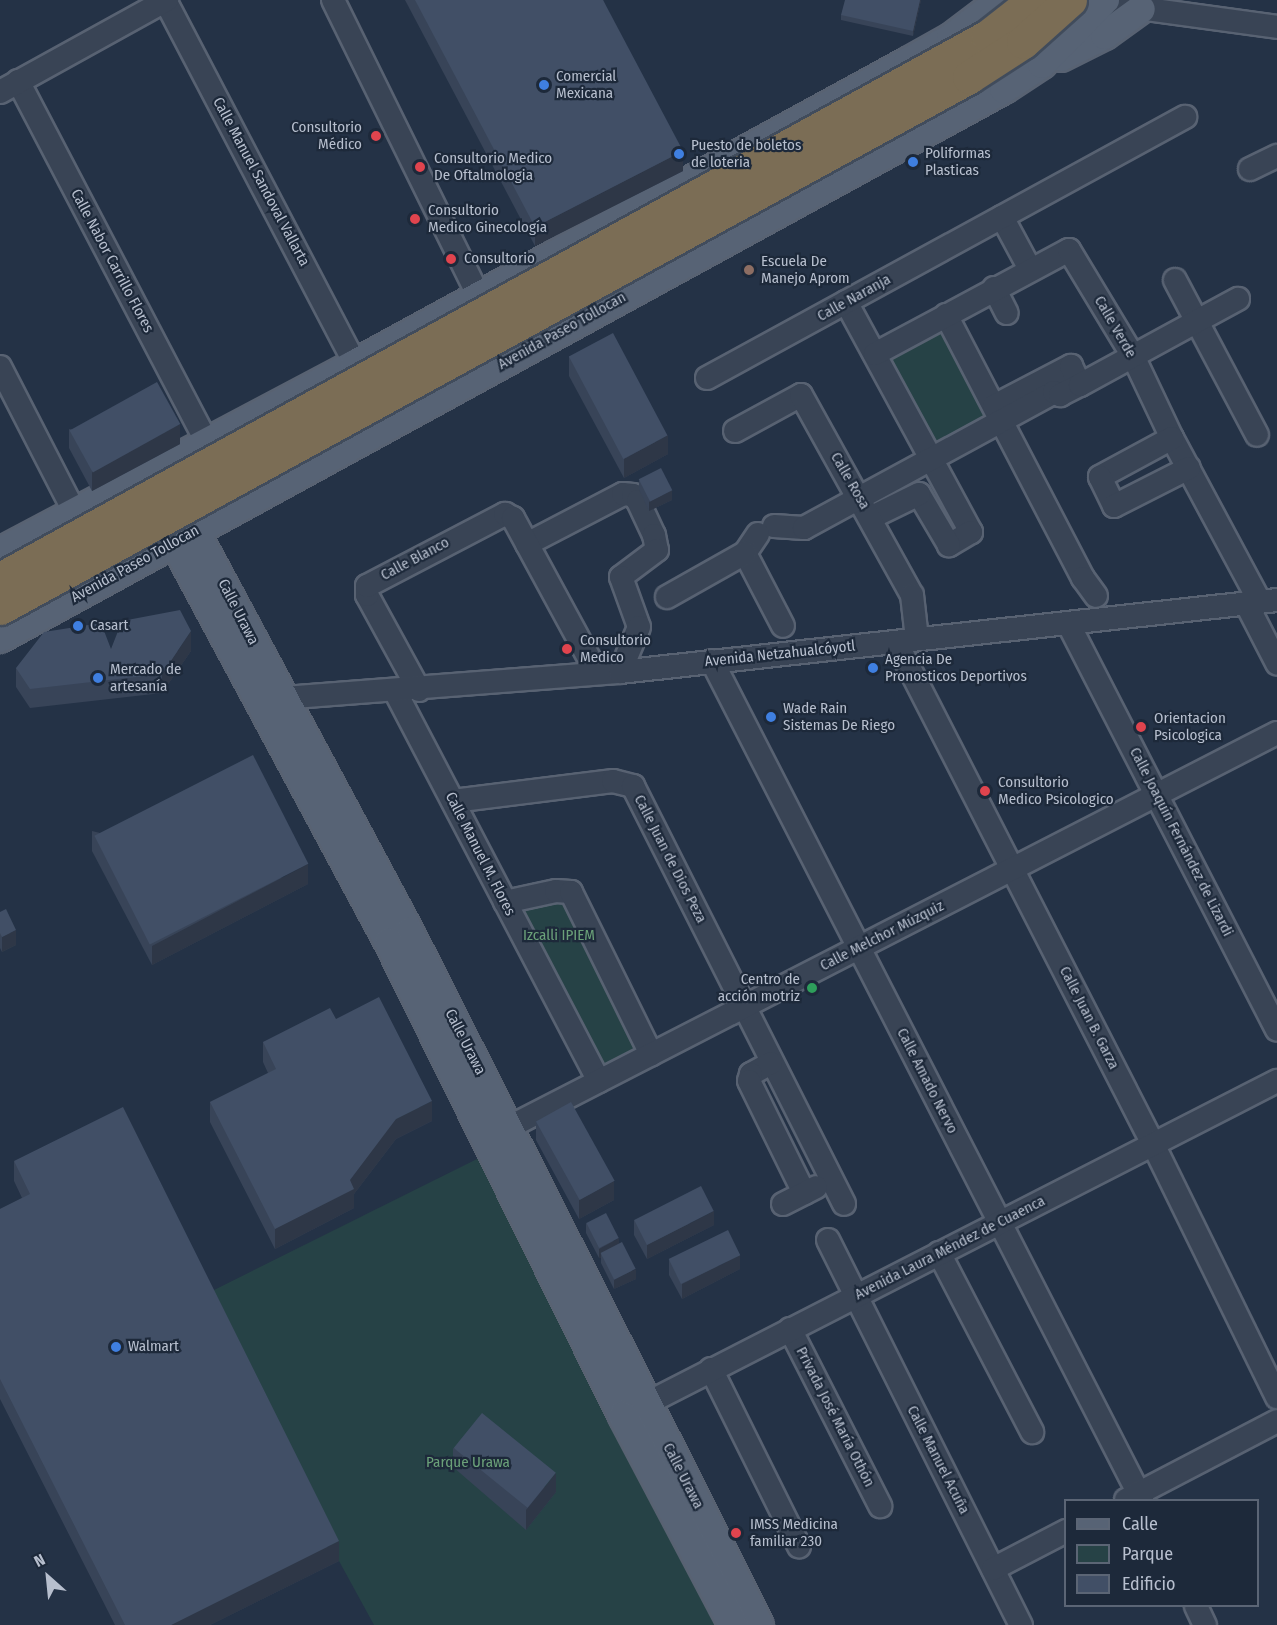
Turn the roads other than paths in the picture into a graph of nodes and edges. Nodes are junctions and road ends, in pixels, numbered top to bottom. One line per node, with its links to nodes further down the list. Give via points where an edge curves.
1 (166, 0): 10 (street); 27 (street, Calle Manuel Sandoval Vallarta)
2 (333, 0): 19 (street)
3 (1001, 0): 8 (main road, via 951,38)
4 (1034, 0): 48 (highway, bridge, via 988,36)
5 (1090, 1): 6 (street); 9 (main road, Avenida Paseo Tollocan); 52 (highway, Avenida Paseo Tollocan, bridge, via 969,77)
6 (1141, 9): 7 (street); 9 (main road, via 1105,35)
7 (1277, 27)
8 (908, 62): 11 (main road, via 929,64 951,79 960,94); 19 (main road)
9 (1042, 64): 11 (main road, Avenida Paseo Tollocan)
10 (9, 86): 35 (street, Calle Nabor Carrillo Flores)
11 (957, 116): 39 (main road, Avenida Paseo Tollocan)
12 (1185, 117): 15 (street, Calle Naranja)
13 (1277, 156): 14 (street)
14 (1250, 170)
15 (1002, 217): 16 (street); 21 (street, Calle Naranja)
16 (1030, 269): 18 (street, Calle Verde); 26 (street, Calle Verde, via 1069,250)
17 (1175, 280): 24 (street)
18 (994, 288): 22 (street); 23 (street, Calle Verde)
19 (478, 295): 27 (main road)
20 (1238, 299): 24 (street)
21 (846, 302): 25 (street); 29 (street, Calle Naranja)
22 (1007, 313)
23 (946, 315): 25 (street, Calle Verde); 30 (street)
24 (1197, 322): 26 (street); 33 (street)
25 (875, 354): 36 (street)
26 (1133, 356): 30 (street, via 1060,395 1054,392); 34 (street, Calle Verde)
27 (356, 364): 31 (main road)
28 (0, 367): 41 (street)
29 (707, 378)
30 (997, 413): 36 (street); 49 (street)
31 (236, 426): 35 (main road); 39 (main road, via 230,456 236,475 259,494)
32 (735, 432): 40 (street, Calle Rosa, via 801,395)
33 (1257, 435)
34 (1172, 438): 37 (street, Calle Verde); 37 (street, via 1100,477 1114,506)
35 (206, 440): 38 (main road)
36 (931, 457): 40 (street); 42 (street, via 971,532 949,545 919,494)
37 (1189, 468): 51 (street, Calle Verde)
38 (149, 471): 41 (main road); 43 (main road, Calle Urawa)
39 (272, 490): 43 (main road, Avenida Paseo Tollocan)
40 (858, 498): 42 (street, Calle Rosa); 46 (street, via 804,528 766,530)
41 (74, 511): 45 (main road); 47 (main road, via 99,514 119,530 126,546 125,557)
42 (872, 517): 56 (street, Calle Rosa, via 912,595)
43 (185, 536): 47 (main road, Avenida Paseo Tollocan); 63 (main road, Calle Urawa); 76 (main road, Calle Urawa, via 382,929)
44 (527, 544): 59 (street, via 623,494 633,495 638,501 657,549 621,577 639,627); 60 (street); 61 (street, Calle Blanco, via 513,518 505,514 367,586 367,595)
45 (0, 552)
46 (745, 553): 50 (street); 54 (street)
47 (112, 577): 55 (main road, Avenida Paseo Tollocan)
48 (0, 579)
49 (1096, 596)
50 (667, 597)
51 (1267, 597): 53 (street, Avenida Netzahualcóyotl); 58 (street, Calle Verde)
52 (0, 608)
53 (1068, 623): 56 (street, Avenida Netzahualcóyotl); 65 (street, Calle Joaquín Fernández de Lizardi)
54 (783, 626)
55 (0, 638)
56 (906, 640): 57 (street, Avenida Netzahualcóyotl); 67 (street, Calle Juan B. Garza)
57 (712, 662): 59 (street, Avenida Netzahualcóyotl); 69 (street, Calle Amado Nervo)
58 (1277, 663)
59 (620, 672): 60 (street, Avenida Netzahualcóyotl)
60 (597, 673): 61 (street, Avenida Netzahualcóyotl)
61 (419, 690): 62 (street, Avenida Netzahualcóyotl)
62 (395, 691): 63 (street, Avenida Netzahualcóyotl); 66 (street, Calle Manuel M. Flores)
63 (282, 698): 76 (main road, Calle Urawa, via 406,925)
64 (1277, 733): 65 (street, Calle Melchor Múzquiz)
65 (1156, 795): 67 (street, Calle Melchor Múzquiz); 71 (street, Calle Joaquín Fernández de Lizardi)
66 (453, 801): 68 (street, Calle Manuel M. Flores); 70 (street, Calle Juan de Dios Peza, via 613,781 633,786)
67 (1012, 869): 69 (street, Calle Melchor Múzquiz); 77 (street, Calle Juan B. Garza)
68 (505, 902): 72 (street, via 556,891 571,892); 74 (street, Calle Manuel M. Flores)
69 (859, 948): 70 (street, Calle Melchor Múzquiz); 82 (street, Calle Amado Nervo)
70 (742, 1008): 72 (street, Calle Melchor Múzquiz); 73 (street, Calle Juan de Dios Peza)
71 (1277, 1029)
72 (651, 1054): 74 (street, Calle Melchor Múzquiz)
73 (771, 1063): 78 (street, Calle Juan de Dios Peza); 79 (street, via 751,1074 748,1081)
74 (599, 1081): 76 (street, Calle Melchor Múzquiz)
75 (1277, 1081): 77 (street, Avenida Laura Méndez de Cuaenca)
76 (498, 1133): 89 (main road, Calle Urawa)
77 (1153, 1144): 82 (street, Avenida Laura Méndez de Cuaenca); 88 (street, Calle Juan B. Garza)
78 (831, 1179): 79 (street); 81 (street, Calle Juan de Dios Peza)
79 (804, 1193): 80 (street)
80 (783, 1204)
81 (844, 1204)
82 (999, 1222): 84 (street, Avenida Laura Méndez de Cuaenca); 92 (street, Calle Amado Nervo)
83 (828, 1240): 85 (street, Calle Manuel Acuña)
84 (939, 1253): 85 (street, Avenida Laura Méndez de Cuaenca); 91 (street)
85 (855, 1296): 86 (street, Avenida Laura Méndez de Cuaenca); 96 (street, Calle Manuel Acuña)
86 (790, 1329): 87 (street, Avenida Laura Méndez de Cuaenca); 93 (street, Privada José María Othón)
87 (711, 1369): 89 (street, Avenida Laura Méndez de Cuaenca); 95 (street)
88 (1277, 1397)
89 (634, 1409): 98 (main road, Calle Urawa); 99 (main road, Calle Urawa)
90 (1277, 1421): 92 (street)
91 (1032, 1432)
92 (1135, 1498)
93 (880, 1506)
94 (1064, 1533): 96 (street)
95 (799, 1546)
96 (993, 1569): 100 (street, Calle Manuel Acuña)
97 (1197, 1607): 101 (street)
98 (733, 1625)
99 (759, 1625)
100 (1021, 1625)
101 (1206, 1625)

